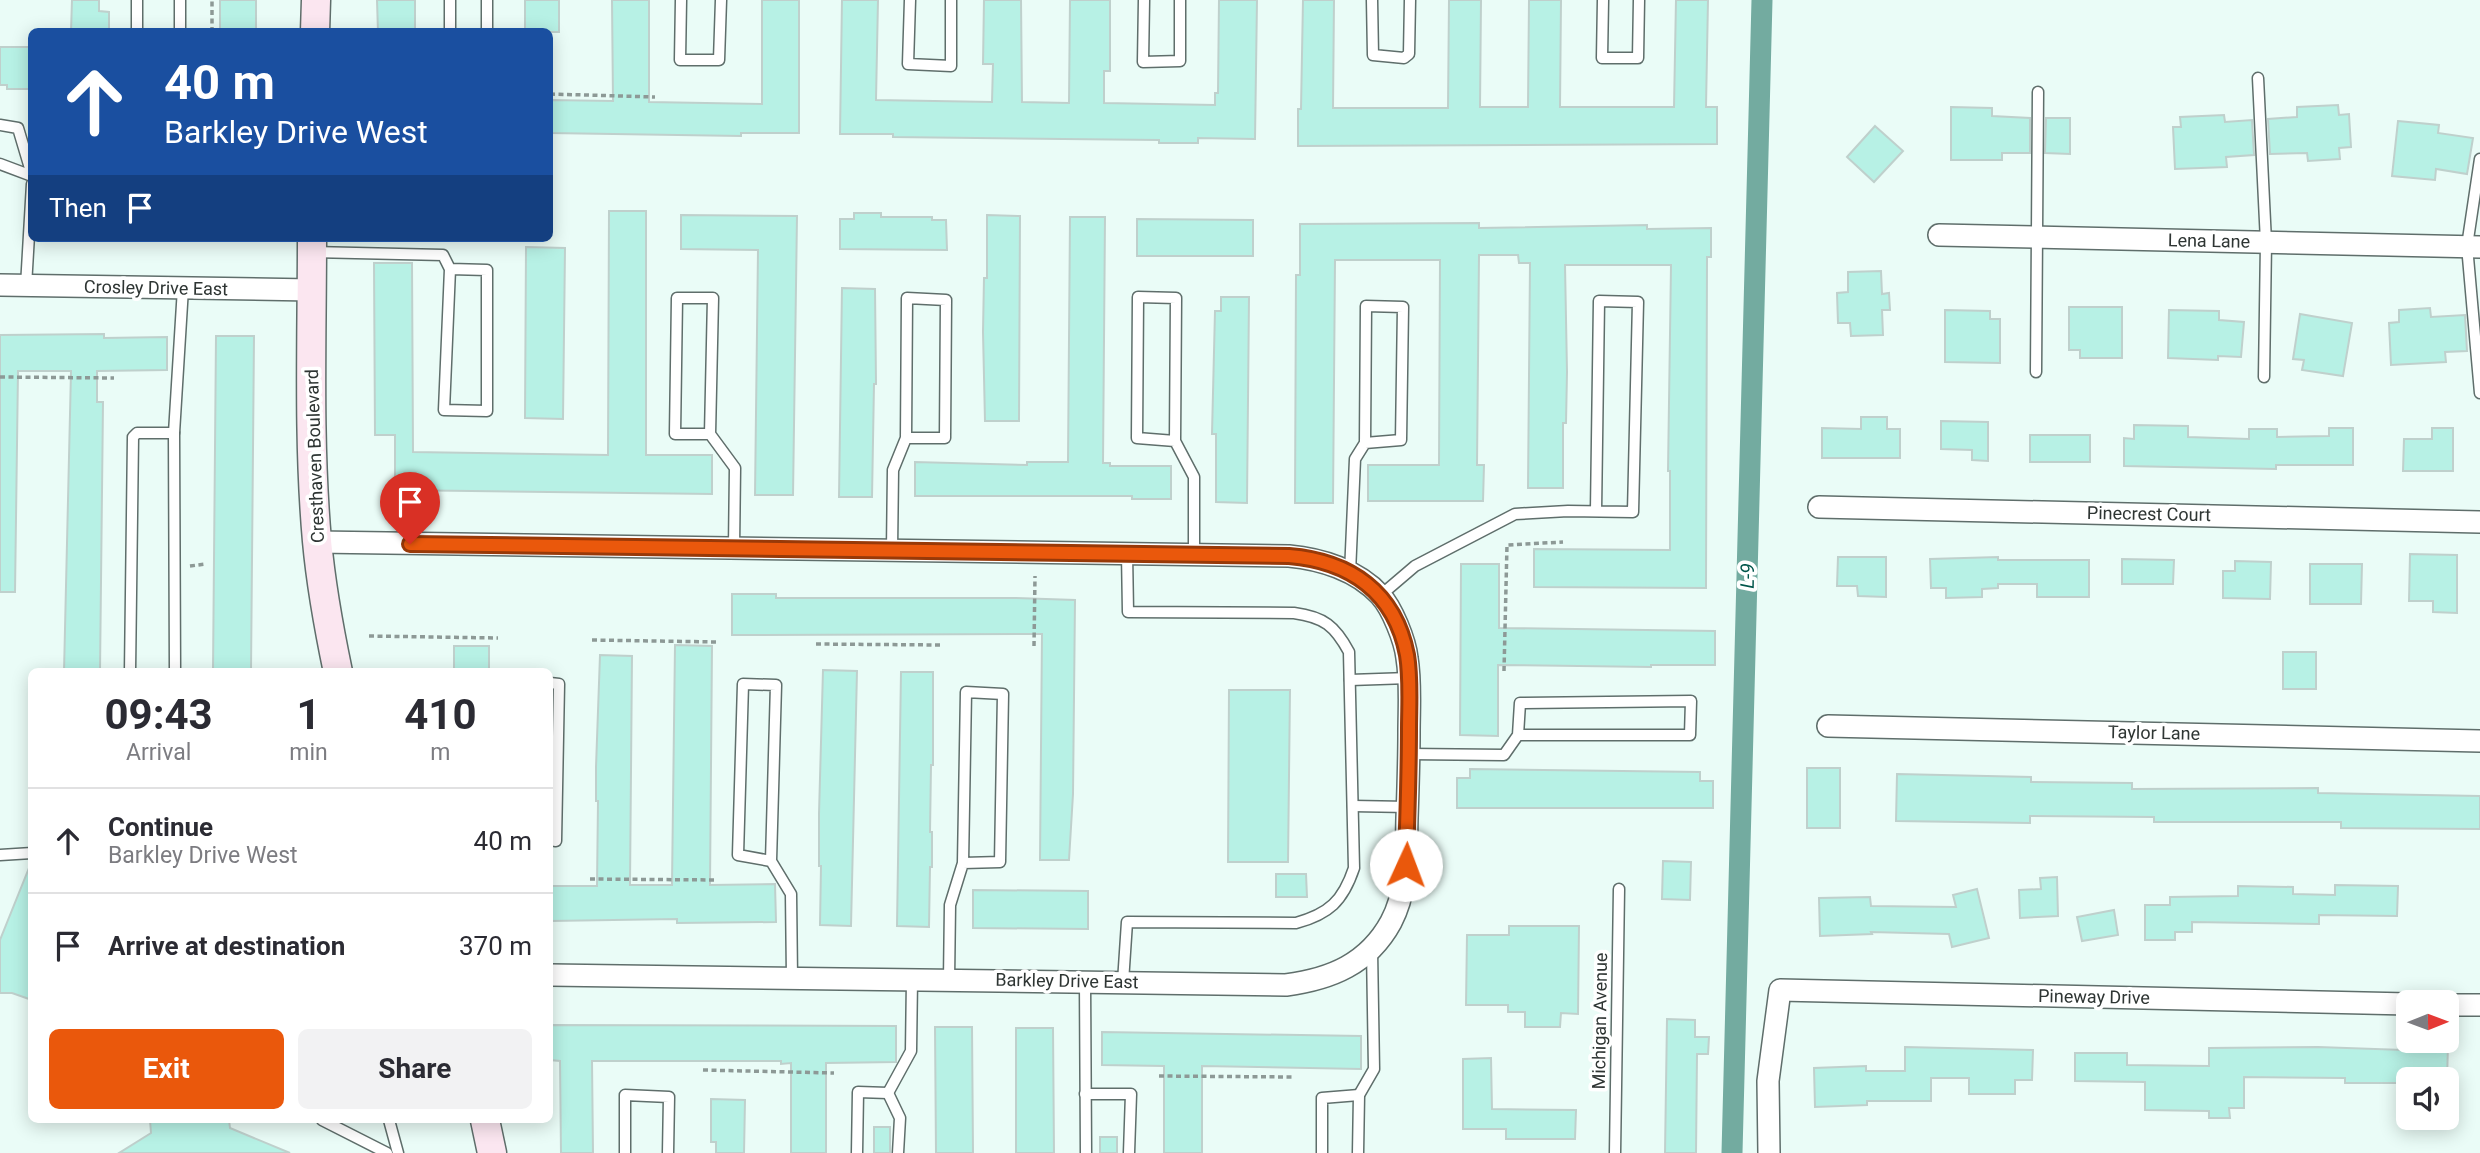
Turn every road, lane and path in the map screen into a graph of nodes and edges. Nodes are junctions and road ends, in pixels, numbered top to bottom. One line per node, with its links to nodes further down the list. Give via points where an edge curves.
1 (137, 0): 17 (lane)
2 (180, 0): 18 (lane)
3 (212, 0): 19 (path)
4 (316, 0): 20 (street)
5 (450, 0): 21 (lane)
6 (488, 0): 22 (lane)
7 (681, 0): 8 (lane, via 680,60 719,60)
8 (721, 0)
9 (910, 0): 10 (lane, via 908,64 951,66)
10 (951, 0)
11 (1144, 0): 12 (lane, via 1143,62 1180,61)
12 (1180, 0)
13 (1372, 0): 14 (lane, via 1373,55 1405,58 1409,54)
14 (1410, 0)
15 (1603, 0): 16 (lane, via 1602,58 1638,58)
16 (1639, 0)
17 (137, 28)
18 (180, 28)
19 (212, 28)
20 (315, 28)
21 (450, 28)
22 (487, 28)
23 (2258, 78): 35 (lane)
24 (2038, 92): 33 (lane)
25 (553, 94): 26 (path)
26 (655, 97)
27 (0, 125): 29 (lane, via 18,128)
28 (2480, 159): 37 (lane)
29 (28, 162)
30 (0, 164): 31 (lane)
31 (28, 174)
32 (1939, 235): 33 (street, Lena Lane)
33 (2036, 237): 35 (street, Lena Lane); 43 (lane)
34 (29, 242): 40 (lane)
35 (2266, 242): 37 (street, Lena Lane); 46 (lane)
36 (312, 245): 38 (lane, via 443,255); 42 (street, Cresthaven Boulevard)
37 (2473, 246): 47 (lane)
38 (450, 269): 38 (lane, via 444,410 487,411 487,270)
39 (0, 285): 40 (street, Crosley Drive East)
40 (26, 286): 41 (street, Crosley Drive East)
41 (184, 288): 42 (street, Crosley Drive East); 48 (lane)
42 (312, 290): 56 (street, Cresthaven Boulevard)
43 (2036, 372)
44 (0, 377): 45 (path)
45 (114, 377)
46 (2264, 377)
47 (2480, 393)
48 (174, 433): 74 (lane, via 137,433 132,437); 75 (lane)
49 (710, 435): 49 (lane, via 713,298 677,298 676,434); 58 (lane, via 735,468)
50 (906, 438): 50 (lane, via 945,438 946,300 907,298); 59 (lane, via 894,470)
51 (1175, 441): 51 (lane, via 1176,298 1138,297 1137,438); 61 (lane, via 1194,477)
52 (1365, 443): 52 (lane, via 1366,306 1403,307 1401,440); 64 (lane, via 1355,458)
53 (1819, 506): 55 (street, Pinecrest Court)
54 (1596, 511): 54 (lane, via 1633,512 1638,302 1599,301); 66 (lane, via 1515,514 1415,566)
55 (2480, 522)
56 (317, 542): 58 (street); 76 (street, Cresthaven Boulevard)
57 (1563, 542): 77 (path, via 1507,545)
58 (734, 548): 59 (street)
59 (892, 550): 60 (street)
60 (1127, 553): 61 (street); 79 (lane, via 1128,612 1312,615 1341,636 1349,652)
61 (1194, 554): 64 (street, via 1308,558)
62 (206, 564): 63 (path)
63 (185, 566)
64 (1350, 573): 66 (street)
65 (1035, 576): 73 (path)
66 (1381, 595): 78 (street, Barkley Drive East, via 1404,643)
67 (369, 636): 68 (path)
68 (498, 638)
69 (592, 640): 70 (path)
70 (718, 642)
71 (816, 643): 72 (path)
72 (942, 645)
73 (1034, 646)
74 (130, 668)
75 (175, 668)
76 (337, 668)
77 (1504, 671)
78 (1409, 678): 79 (lane); 84 (street, Barkley Drive East)
79 (1350, 680): 85 (lane)
80 (553, 684): 87 (lane, via 559,684)
81 (1828, 726): 83 (street, Taylor Lane)
82 (1518, 735): 82 (lane, via 1520,703 1691,701 1690,735); 84 (lane, via 1504,755)
83 (2480, 741)
84 (1409, 754): 86 (street, Barkley Drive East)
85 (1353, 806): 86 (lane); 101 (lane, via 1354,868 1334,905 1296,923 1127,922)
86 (1408, 807): 95 (street, Barkley Drive East, via 1402,896)
87 (553, 841)
88 (28, 853): 89 (lane)
89 (0, 855)
90 (771, 861): 90 (lane, via 776,685 743,684 738,855); 97 (lane, via 791,894)
91 (963, 863): 91 (lane, via 1000,862 1003,694 965,692); 99 (lane, via 950,905)
92 (590, 879): 93 (path)
93 (717, 880)
94 (1619, 889): 126 (lane, Michigan Avenue)
95 (1372, 947): 101 (street, Barkley Drive East, via 1330,976 1286,985); 111 (lane, via 1374,1069)
96 (553, 975): 97 (street, Barkley Drive East)
97 (792, 978): 98 (street, Barkley Drive East)
98 (912, 979): 99 (street, Barkley Drive East); 109 (lane, via 911,1051)
99 (949, 980): 100 (street, Barkley Drive East)
100 (1085, 982): 101 (street, Barkley Drive East); 110 (lane)
101 (1123, 982)
102 (2396, 1004): 127 (street, Pineway Drive, via 1780,990 1768,1081)
103 (2459, 1005): 104 (street)
104 (2480, 1005)
105 (703, 1070): 106 (path)
106 (834, 1073)
107 (1159, 1076): 108 (path)
108 (1292, 1077)
109 (888, 1093): 120 (lane, via 858,1092); 121 (lane, via 900,1118)
110 (1086, 1094): 122 (lane); 123 (lane, via 1130,1094)
111 (1359, 1095): 124 (lane, via 1322,1098); 125 (lane)
112 (328, 1123): 115 (lane)
113 (390, 1123): 116 (lane)
114 (486, 1123): 117 (street)
115 (387, 1153)
116 (398, 1153)
117 (492, 1153)
118 (625, 1153): 119 (lane, via 625,1096 669,1097)
119 (668, 1153)
120 (857, 1153)
121 (898, 1153)
122 (1086, 1153)
123 (1129, 1153)
124 (1322, 1153)
125 (1358, 1153)
126 (1615, 1153)
127 (1769, 1153)

